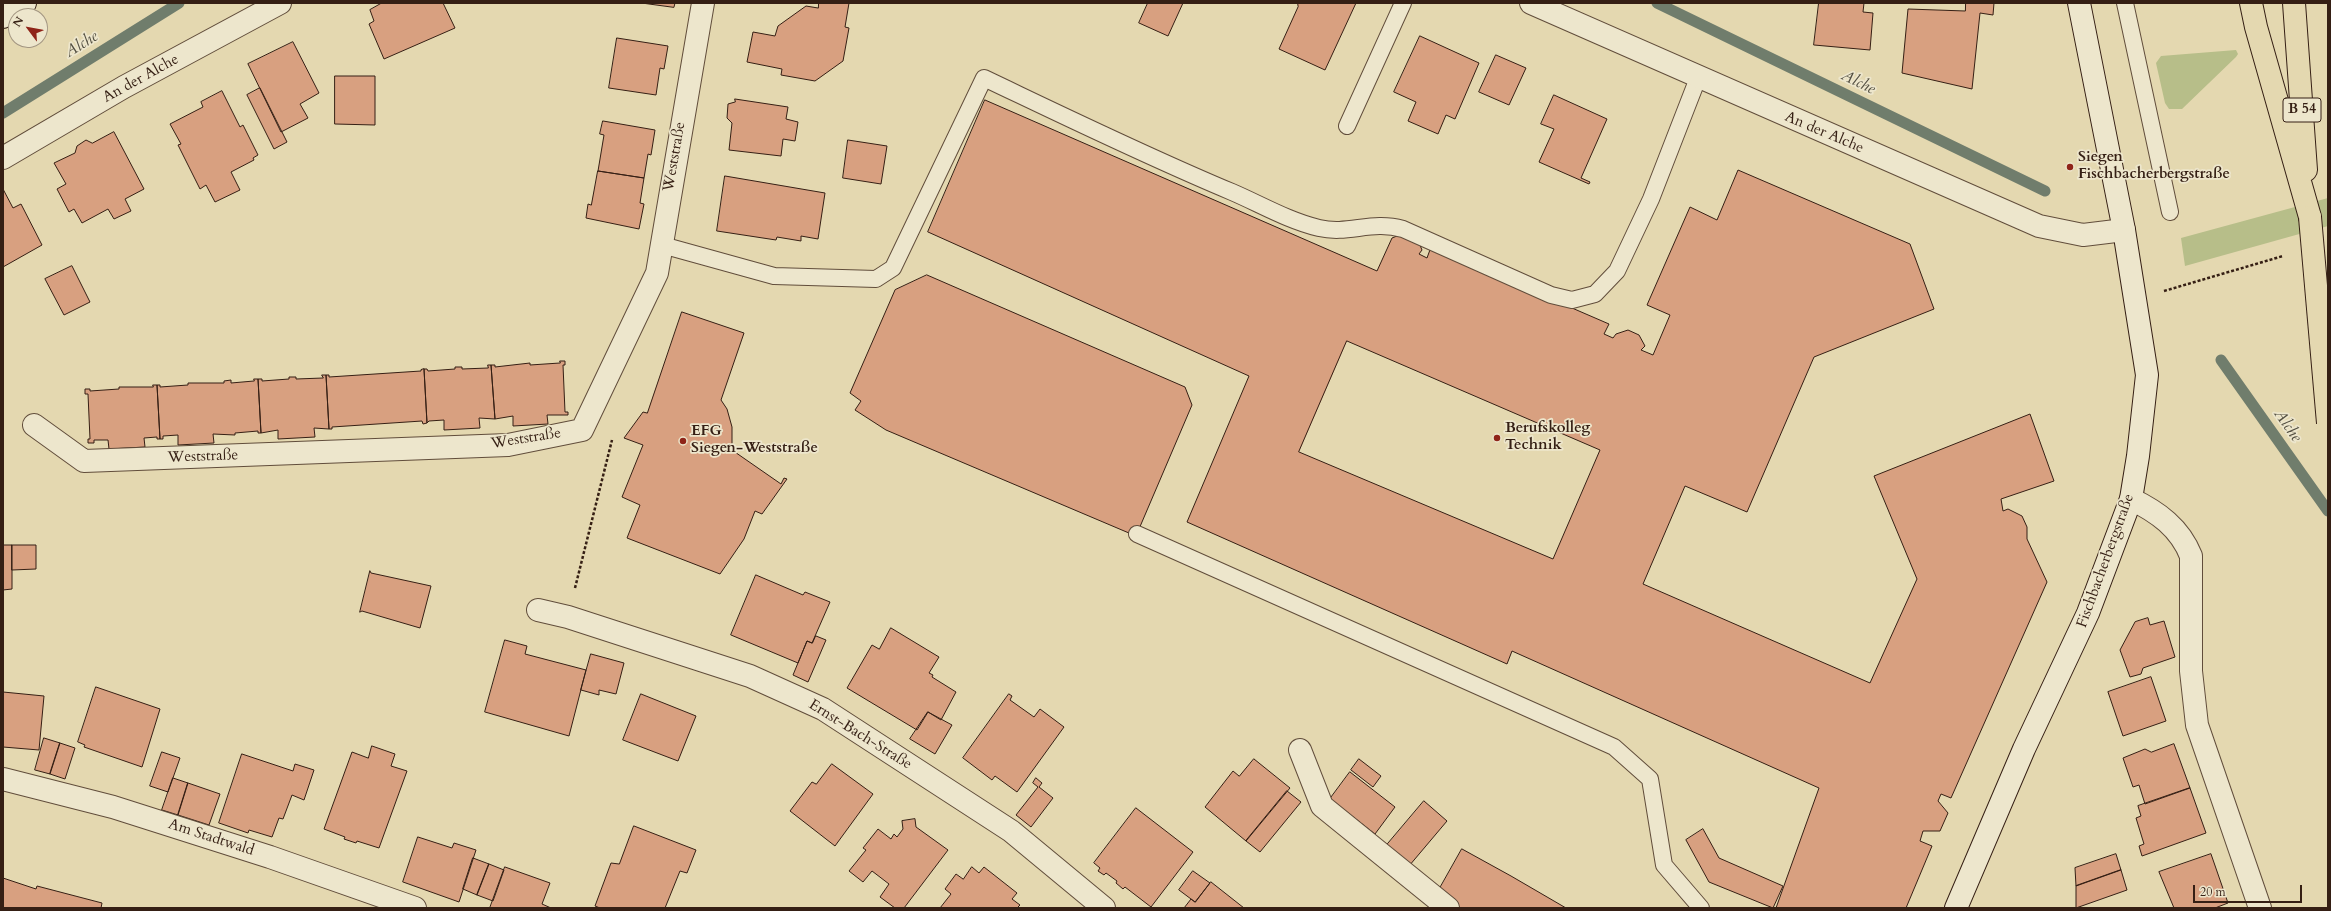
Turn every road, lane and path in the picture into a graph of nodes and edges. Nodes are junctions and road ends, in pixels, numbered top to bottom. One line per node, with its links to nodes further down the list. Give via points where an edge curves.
1 (25, 3): 10 (street)
2 (280, 3): 13 (street, An der Alche, via 124,87)
3 (703, 3): 17 (street, Weststraße)
4 (1403, 3): 12 (lane)
5 (1531, 3): 11 (street, An der Alche)
6 (2079, 3): 16 (street, Fischbacherbergstraße)
7 (2125, 3): 14 (lane)
8 (2251, 3): 15 (highway)
9 (2294, 3): 15 (highway, B 54)
10 (3, 17)
11 (1698, 78): 16 (street, An der Alche, via 2039,226 2083,235); 17 (lane, via 1651,198 1617,271 1595,294 1572,300 1551,295 1403,229 1389,225 1373,225 1330,230 1307,223 1180,171 984,78 893,268 876,279 774,276)
12 (1347, 126)
13 (3, 158)
14 (2170, 212)
15 (2310, 217): 21 (highway, B 54, bridge)
16 (2124, 230): 19 (street, Fischbacherbergstraße)
17 (662, 245): 22 (street, Weststraße, via 657,273)
18 (2291, 253): 19 (path)
19 (2135, 300): 23 (street, Fischbacherbergstraße, via 2147,376)
20 (34, 425): 22 (street, Weststraße, via 84,461 508,445)
21 (2328, 425)
22 (582, 430): 26 (path, via 613,440)
23 (2131, 499): 33 (street, Fischbacherbergstraße, via 2088,613 2024,749); 34 (street, via 2150,508 2175,528 2185,540 2191,556 2191,671 2197,726)
24 (1137, 534): 32 (lane, via 1614,747 1650,779 1664,865)
25 (538, 610): 26 (street, Ernst-Bach-Straße)
26 (568, 617): 30 (street, Ernst-Bach-Straße, via 750,676 823,709 1011,831)
27 (1300, 750): 31 (street, via 1322,806)
28 (3, 779): 29 (street, Am Stadtwald, via 121,810 270,857)
29 (415, 908)
30 (1104, 908)
31 (1448, 908)
32 (1701, 908)
33 (1956, 908)
34 (2260, 908)

